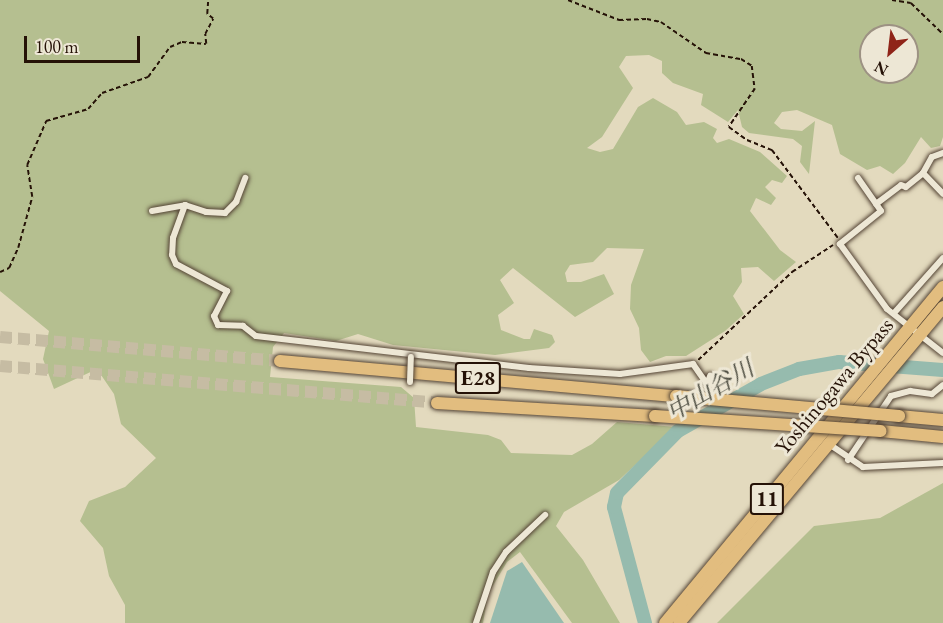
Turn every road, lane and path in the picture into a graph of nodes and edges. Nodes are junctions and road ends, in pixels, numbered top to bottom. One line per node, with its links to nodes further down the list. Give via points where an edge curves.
1 (208, 0): 15 (path, via 207,14 213,19 205,34 206,44 182,42 170,47 148,77 102,93 88,110 46,121 27,165 32,197 18,248 9,268)
2 (568, 0): 13 (path, via 619,20 661,22 706,53 741,59 752,66 754,89 729,127 772,150)
3 (892, 0): 4 (path, via 911,3)
4 (943, 34)
5 (943, 153): 6 (street, via 932,157)
6 (923, 173): 9 (street); 10 (street)
7 (245, 178): 11 (street, via 236,202 225,213)
8 (858, 178): 10 (street)
9 (943, 194)
10 (876, 204): 13 (street, via 881,211)
11 (185, 205): 12 (street); 22 (street, via 173,238 172,255 176,264 227,291 214,316 218,325 243,326 256,336)
12 (152, 211)
13 (840, 244): 18 (street, via 887,309); 24 (path, via 830,245 792,272)
14 (943, 258): 18 (street)
15 (0, 272)
16 (943, 287): 19 (highway, Yoshinogawa Bypass / 11)
17 (943, 307): 20 (highway, Yoshinogawa Bypass / 11)
18 (895, 312): 19 (street)
19 (909, 328): 20 (street); 36 (highway, Yoshinogawa Bypass / 11)
20 (919, 337): 21 (street); 31 (highway, Yoshinogawa Bypass / 11)
21 (943, 353)
22 (411, 355): 24 (street, via 620,374); 26 (street, bridge)
23 (280, 361): 29 (highway, E28, bridge)
24 (693, 364): 25 (street, via 707,384)
25 (710, 376)
26 (410, 382)
27 (943, 385): 32 (street, via 932,394 910,391 891,396)
28 (437, 404): 30 (highway, E28, bridge)
29 (943, 420)
30 (943, 437)
31 (829, 444): 32 (street); 37 (highway, Yoshinogawa Bypass / 11)
32 (848, 460): 33 (street, via 863,467)
33 (943, 463)
34 (545, 515): 35 (street, via 506,552 493,572)
35 (476, 623)
36 (665, 623)
37 (680, 623)

